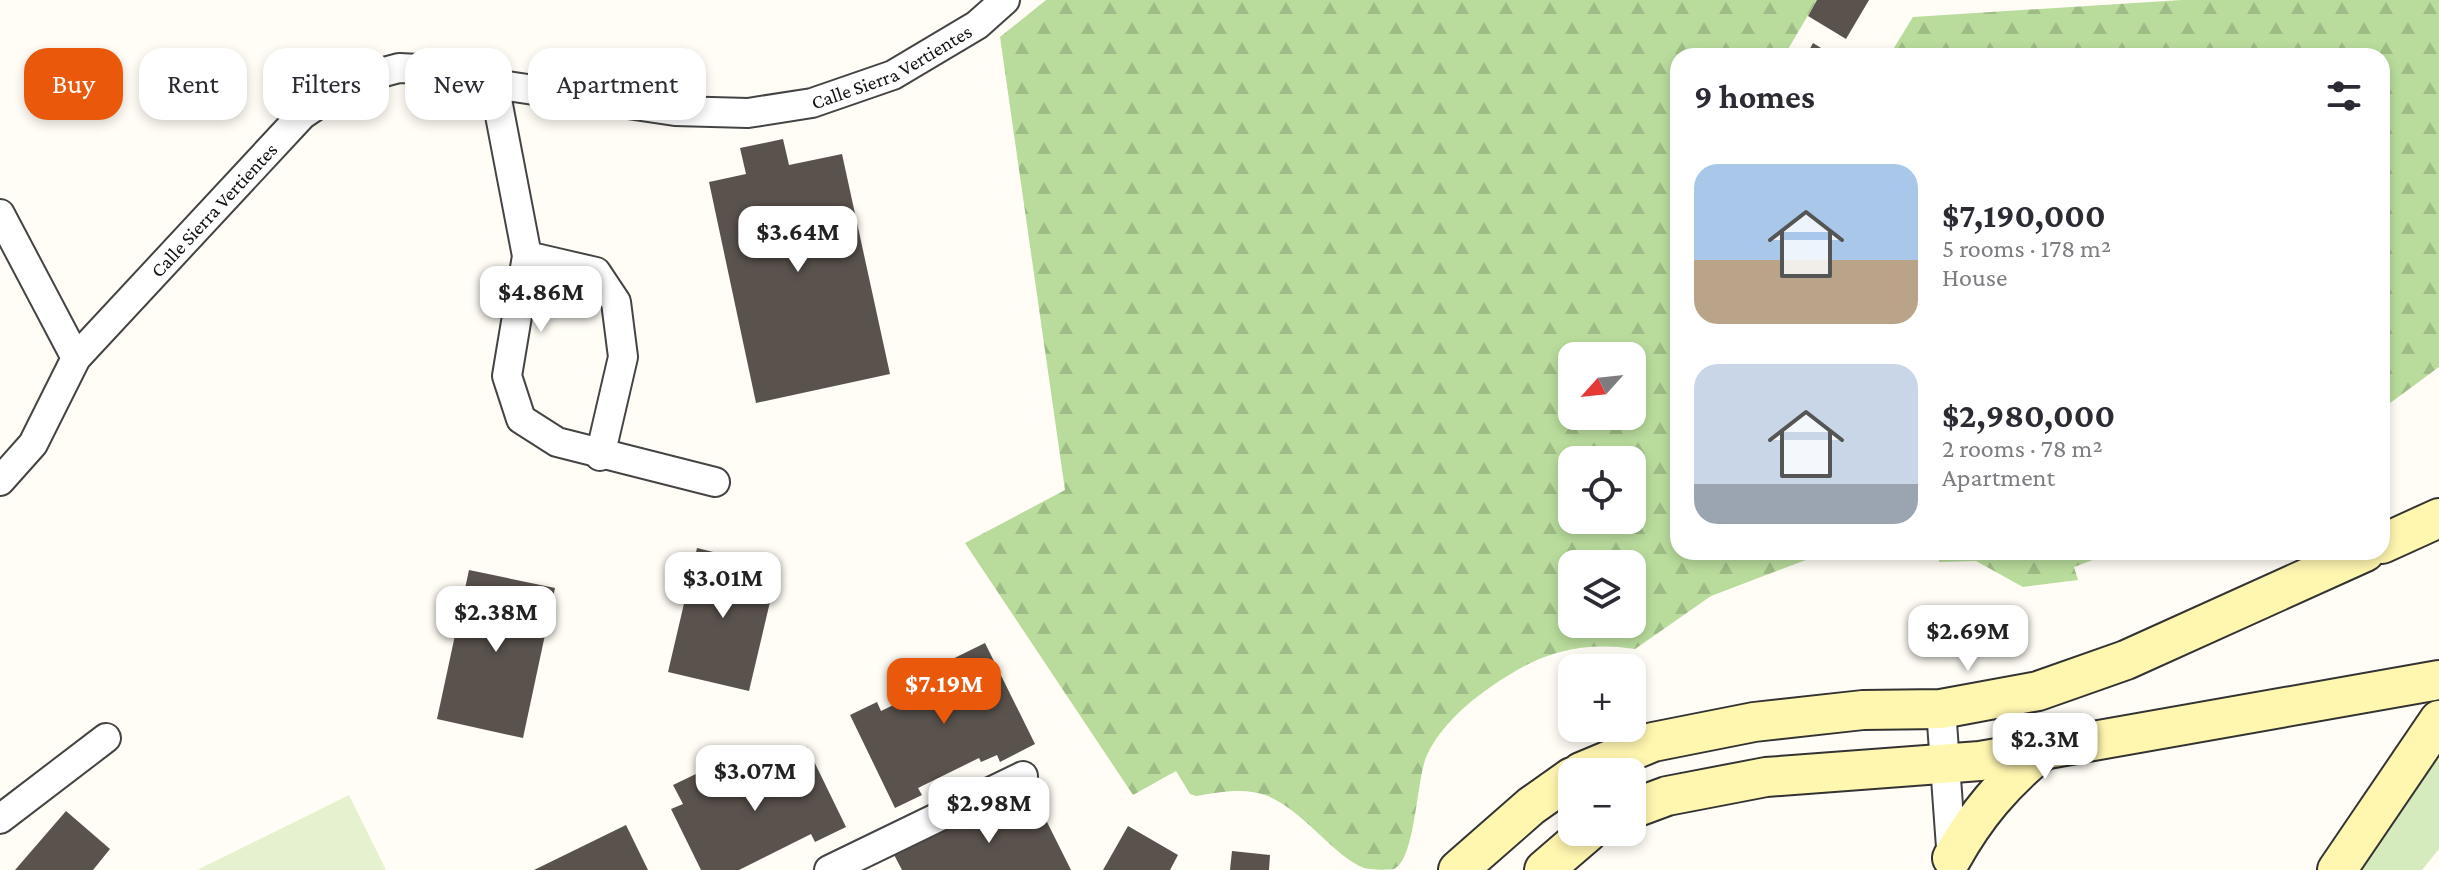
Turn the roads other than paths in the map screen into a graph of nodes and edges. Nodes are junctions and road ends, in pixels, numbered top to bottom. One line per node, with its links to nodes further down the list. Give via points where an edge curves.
1 (1005, 0): 3 (street, Calle Sierra Vertientes, via 977,25 893,75 812,103 748,113 675,111)
2 (405, 68): 7 (street, Calle Sierra Vertientes, via 354,80 302,115)
3 (512, 87)
4 (501, 120): 6 (street)
5 (0, 214): 7 (street)
6 (527, 256): 8 (street, via 507,376 521,419 557,442); 8 (street, via 596,272 616,302 623,357)
7 (76, 358): 9 (street, Calle Sierra Vertientes, via 33,444)
8 (600, 456): 10 (street)
9 (0, 481)
10 (715, 482)
11 (2439, 518): 12 (street)
12 (2390, 540)
13 (2347, 560): 15 (street, via 2126,660 2038,691)
14 (2439, 680): 18 (street)
15 (1941, 709): 19 (street, via 1863,710 1754,722 1653,742); 20 (street)
16 (2439, 720): 30 (street)
17 (106, 738): 24 (street)
18 (2043, 750): 20 (street); 26 (street, via 2006,780 1975,817)
19 (1615, 758)
20 (1946, 764): 23 (street, via 1766,777); 26 (street)
21 (1023, 776): 27 (street)
22 (1558, 787): 28 (street)
23 (1646, 804)
24 (0, 819)
25 (1572, 846): 29 (street)
26 (1952, 864)
27 (829, 870)
28 (1458, 870)
29 (1544, 870)
30 (2337, 870)

